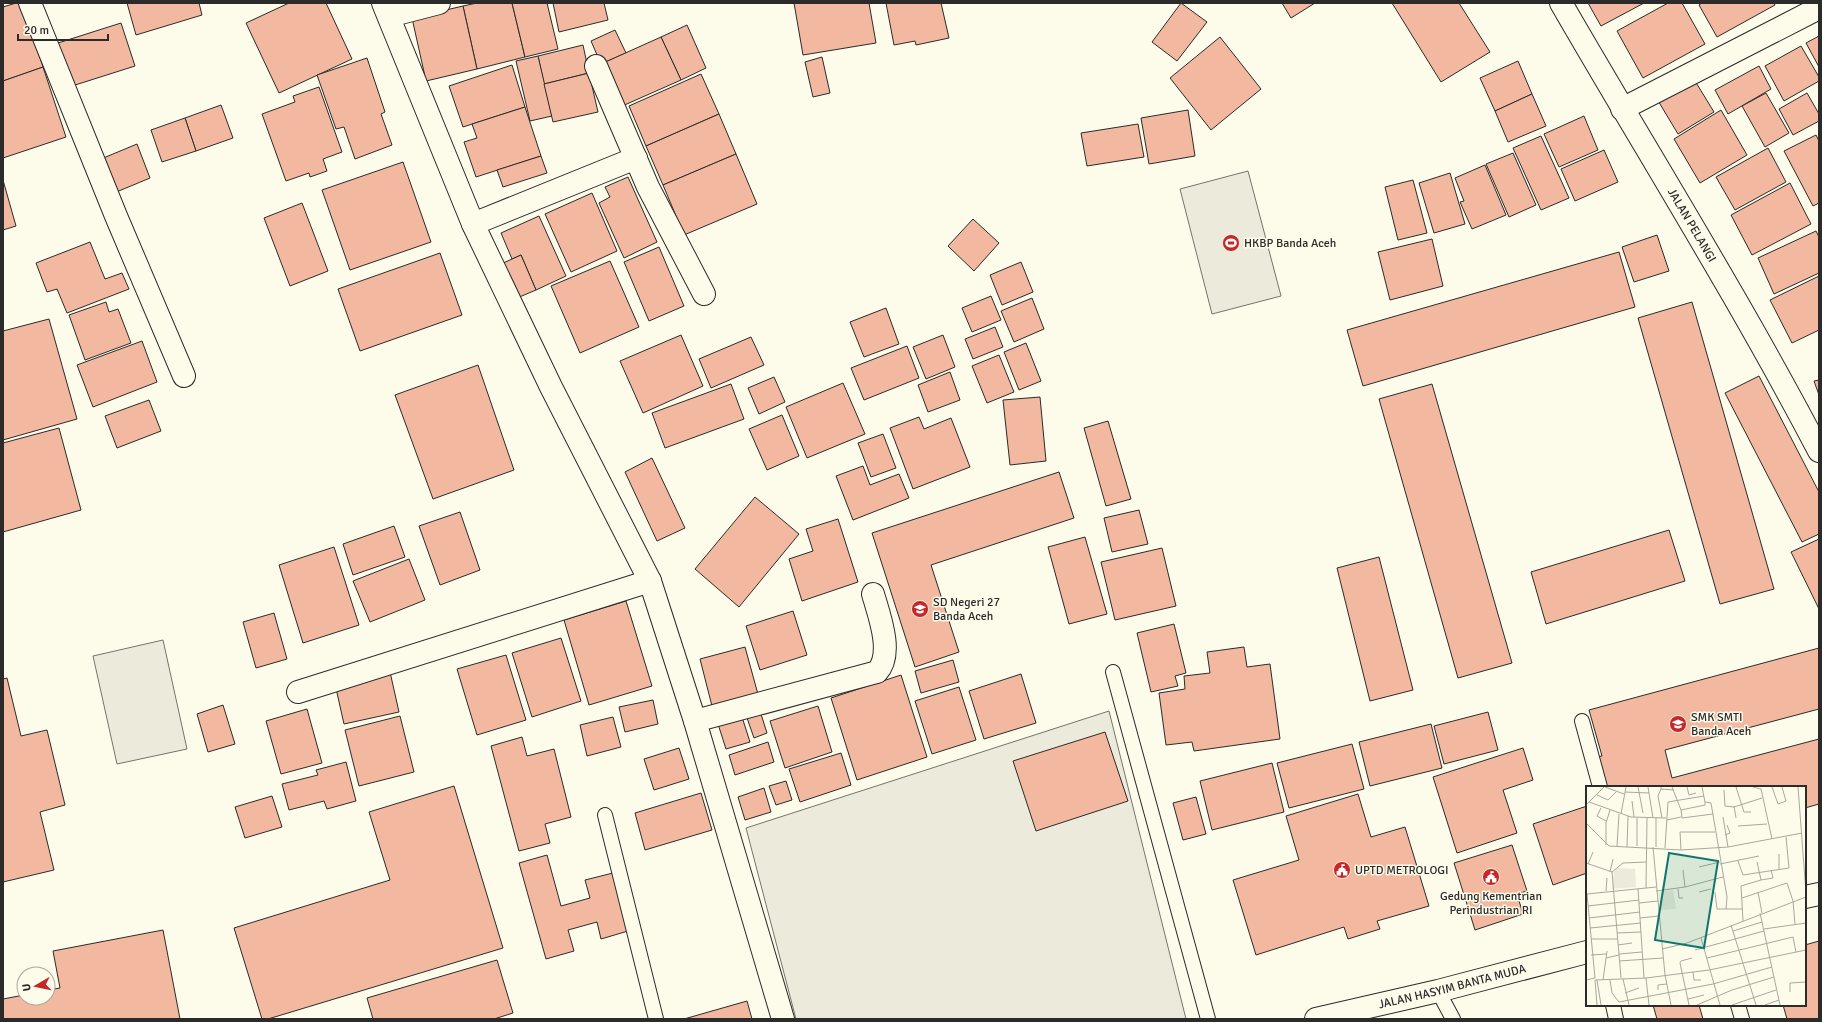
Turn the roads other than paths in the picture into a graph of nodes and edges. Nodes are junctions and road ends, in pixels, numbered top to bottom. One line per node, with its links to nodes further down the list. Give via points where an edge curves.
1 (30, 3): 11 (street)
2 (439, 3): 5 (street)
3 (1561, 3): 7 (street, JALAN PELANGI)
4 (1819, 8): 7 (street)
5 (386, 10): 9 (street)
6 (596, 66): 8 (street)
7 (1622, 109): 12 (street, JALAN PELANGI, via 1778,373)
8 (636, 158): 9 (street); 10 (street, via 648,187)
9 (473, 224): 13 (street, via 551,387)
10 (704, 294)
11 (184, 376)
12 (1819, 451)
13 (650, 582): 16 (street); 17 (street)
14 (873, 594): 17 (street, via 884,633 885,658 883,666 877,672)
15 (1113, 672): 29 (lane)
16 (298, 692)
17 (695, 721): 28 (street)
18 (1582, 721): 19 (lane)
19 (1600, 786)
20 (606, 815): 27 (lane)
21 (1819, 894): 22 (street)
22 (1806, 898)
23 (1586, 952): 24 (street, JALAN HASYIM BANTA MUDA)
24 (1438, 991): 30 (street, JALAN HASYIM BANTA MUDA); 31 (lane)
25 (1612, 1006): 32 (lane)
26 (1738, 1006): 33 (lane)
27 (656, 1019)
28 (783, 1019)
29 (1208, 1019)
30 (1316, 1019)
31 (1453, 1019)
32 (1616, 1019)
33 (1742, 1019)

